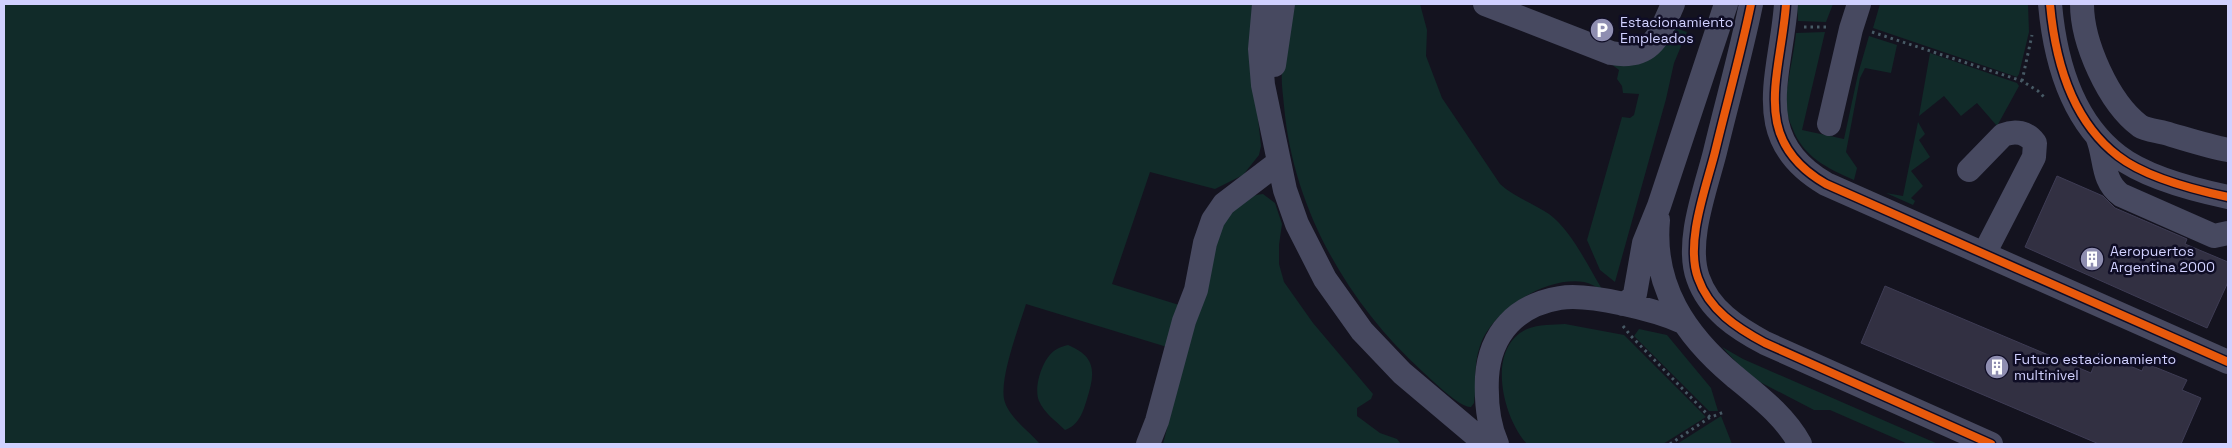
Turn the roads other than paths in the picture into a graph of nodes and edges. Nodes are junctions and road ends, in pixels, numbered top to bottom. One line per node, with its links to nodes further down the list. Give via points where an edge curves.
1 (1264, 4): 13 (street, via 1262,85)
2 (1283, 4): 13 (street, via 1276,49)
3 (1485, 4): 10 (street, via 1619,54 1638,53 1652,45)
4 (1726, 4): 20 (street)
5 (1752, 4): 30 (street, via 1699,217 1694,259 1705,293 1733,324 1765,343)
6 (1786, 4): 22 (street, via 1774,102 1782,138 1799,166 1826,184)
7 (1859, 4): 11 (street, via 1850,29)
8 (2050, 4): 14 (street, via 2057,54 2066,82 2074,102)
9 (2082, 4): 12 (street, via 2084,26 2102,78)
10 (1670, 10)
11 (1829, 124)
12 (2140, 126): 15 (street); 17 (street, via 2180,151)
13 (1272, 129): 16 (street)
14 (2097, 136): 19 (street, via 2119,157 2136,166 2183,186); 21 (street, via 2108,183 2115,191 2214,236)
15 (2228, 150)
16 (1279, 162): 26 (street, via 1224,204 1213,220 1196,290); 27 (street, via 1297,224 1325,279 1362,330 1402,373)
17 (2228, 163)
18 (1969, 170): 22 (street, via 2002,135 2009,132 2018,131 2036,143 2034,157)
19 (2228, 197)
20 (1660, 206): 23 (street, via 1644,243 1635,294); 24 (street, via 1658,244 1662,268 1670,299)
21 (2228, 234)
22 (1984, 254): 25 (street)
23 (1621, 311): 24 (street, via 1653,310); 28 (street, via 1562,297 1534,306 1506,325 1497,337 1488,366 1488,405)
24 (1683, 322): 29 (street, via 1732,374 1760,396)
25 (2228, 362)
26 (1148, 444)
27 (1486, 444)
28 (1497, 444)
29 (1800, 444)
30 (1991, 444)

